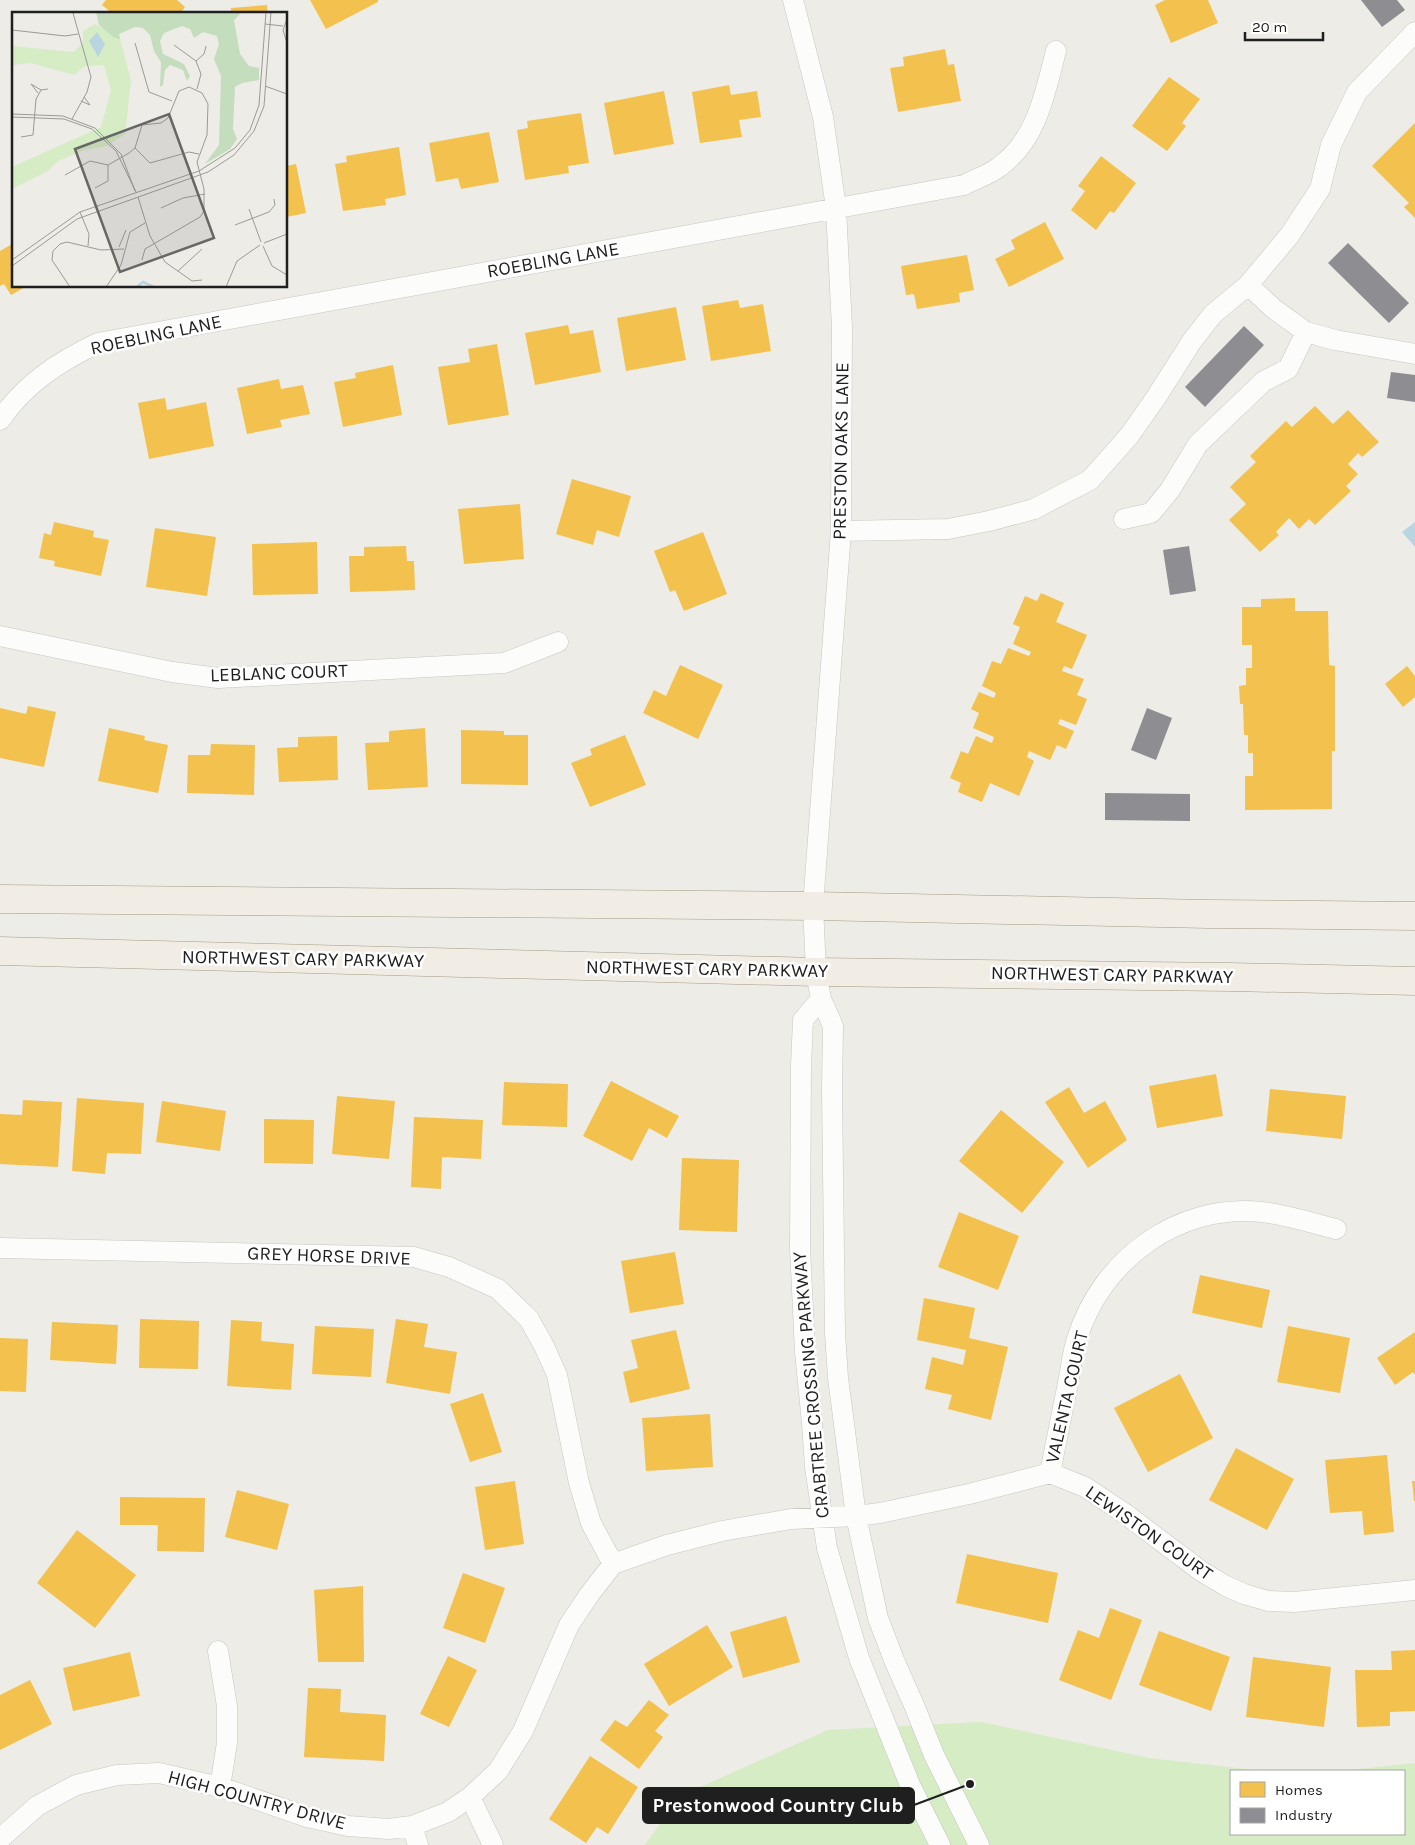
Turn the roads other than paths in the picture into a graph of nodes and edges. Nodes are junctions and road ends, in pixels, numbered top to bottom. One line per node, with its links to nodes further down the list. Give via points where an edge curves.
1 (793, 0): 4 (street, PRESTON OAKS LANE, via 822,117)
2 (1415, 32): 5 (street, via 1357,92 1331,145 1320,189 1289,236)
3 (1056, 51): 4 (street, ROEBLING LANE, via 1041,110 1017,150 999,168 964,185)
4 (836, 208): 8 (street, ROEBLING LANE, via 98,343 59,363 35,380); 10 (street, PRESTON OAKS LANE, via 842,328)
5 (1248, 285): 6 (street); 10 (street, via 1213,314 1129,436 1090,480 1034,509 989,521 948,529)
6 (1306, 332): 7 (street); 9 (street, via 1288,368 1264,381 1198,444 1170,490 1151,513)
7 (1415, 354)
8 (0, 420)
9 (1124, 519)
10 (841, 531): 14 (street, PRESTON OAKS LANE)
11 (0, 636): 12 (street, LEBLANC COURT, via 172,672 218,678 504,662)
12 (558, 642)
13 (0, 899): 14 (main road)
14 (813, 906): 15 (main road); 17 (street, CRABTREE CROSSING PARKWAY)
15 (1415, 916)
16 (0, 951): 17 (main road, NORTHWEST CARY PARKWAY)
17 (816, 972): 18 (main road, NORTHWEST CARY PARKWAY); 19 (street, CRABTREE CROSSING PARKWAY)
18 (1415, 981)
19 (821, 999): 23 (street, CRABTREE CROSSING PARKWAY, via 833,1026 835,1333); 24 (street, CRABTREE CROSSING PARKWAY, via 803,1020 800,1248 805,1352)
20 (1336, 1229): 22 (street, VALENTA COURT, via 1262,1212 1237,1211 1185,1223 1133,1252 1099,1290 1077,1339)
21 (0, 1248): 25 (street, GREY HORSE DRIVE, via 414,1257 449,1267 498,1289 529,1319 557,1375 579,1483 591,1523)
22 (1050, 1472): 23 (street, via 969,1494); 26 (street, LEWISTON COURT, via 1085,1487 1201,1571 1244,1594 1268,1601 1294,1602)
23 (856, 1516): 24 (street); 34 (street, CRABTREE CROSSING PARKWAY, via 878,1618 934,1755)
24 (822, 1518): 25 (street, via 791,1519 722,1531 667,1545); 33 (street, CRABTREE CROSSING PARKWAY, via 826,1548 859,1658 910,1784)
25 (613, 1564): 29 (street, HIGH COUNTRY DRIVE, via 569,1625 512,1752 498,1771)
26 (1415, 1590)
27 (218, 1651): 28 (street, via 227,1706 227,1743)
28 (220, 1788): 30 (street, HIGH COUNTRY DRIVE, via 307,1818 389,1829); 31 (street, HIGH COUNTRY DRIVE, via 159,1773 117,1775 76,1785 37,1806)
29 (470, 1797): 30 (street, HIGH COUNTRY DRIVE); 32 (street)
30 (415, 1836)
31 (0, 1839)
32 (493, 1845)
33 (940, 1845)
34 (980, 1845)

